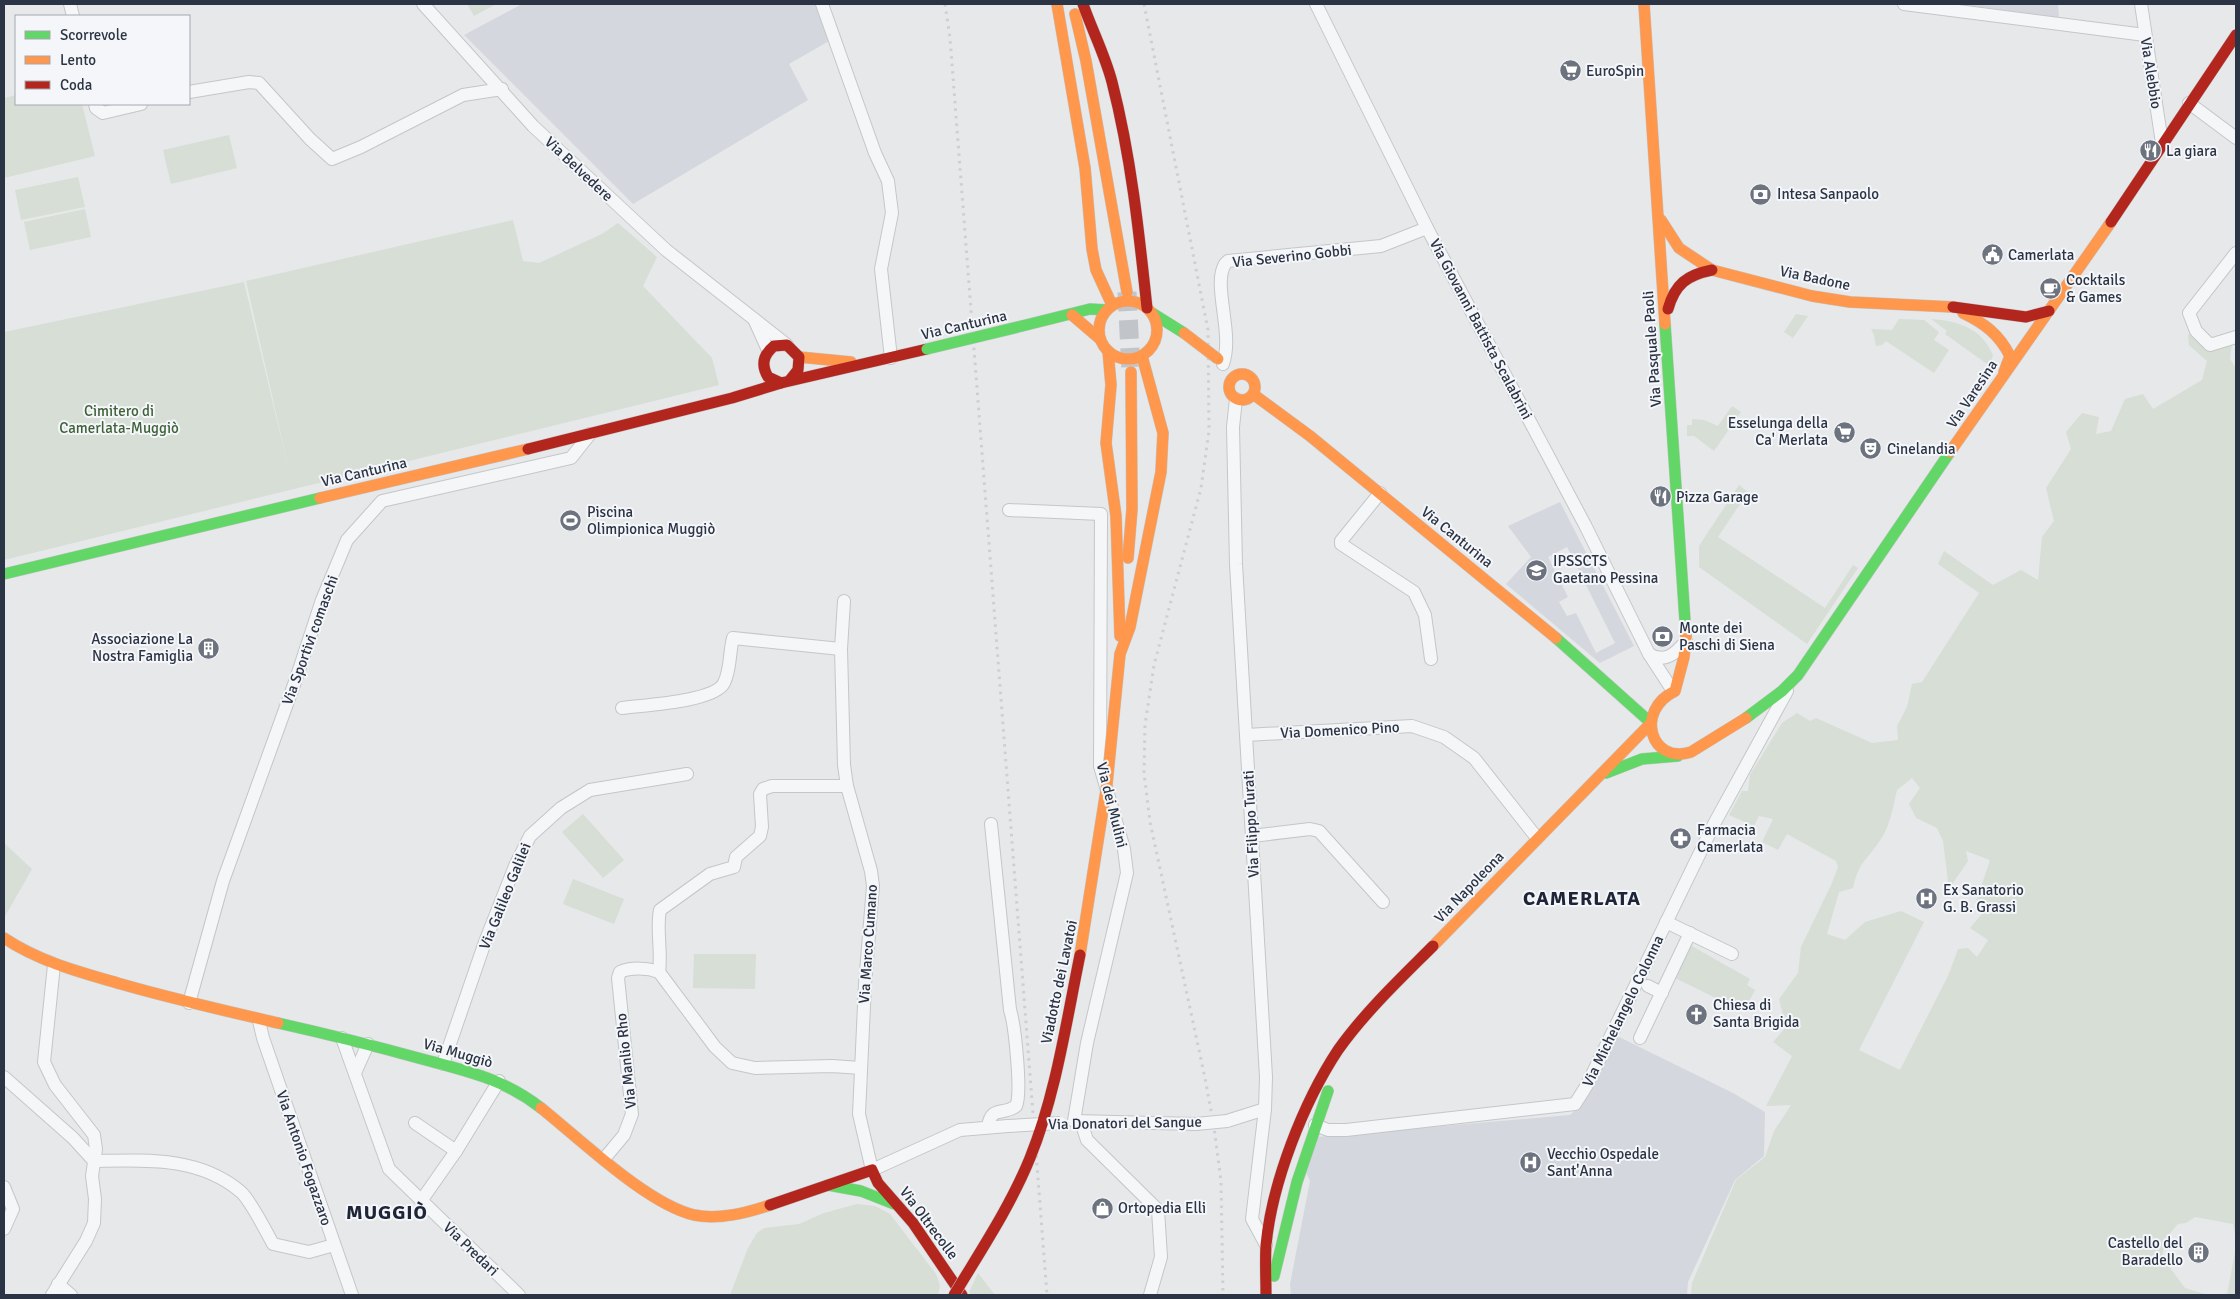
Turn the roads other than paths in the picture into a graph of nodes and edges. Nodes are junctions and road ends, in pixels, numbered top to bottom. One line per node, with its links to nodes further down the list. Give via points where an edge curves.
1 (423, 4): 12 (street, Via Belvedere)
2 (822, 4): 40 (street, via 875,153 888,180 892,213 881,269)
3 (1057, 4): 25 (main road, via 1085,168 1092,249)
4 (1072, 4): 23 (main road, via 1086,62)
5 (1083, 4): 26 (main road, via 1105,60 1117,105)
6 (1316, 4): 20 (street, Via Giovanni Battista Scalabrini)
7 (1644, 4): 19 (main road, Via Pasquale Paoli)
8 (1904, 4): 10 (street)
9 (2141, 4): 10 (street, Via Alebbio)
10 (2145, 35): 18 (street, Via Alebbio)
11 (2236, 35): 14 (main road, Via Varesina)
12 (502, 89): 13 (street, via 464,95 332,159 259,84 249,82); 29 (street, Via Belvedere, via 533,126 666,250)
13 (190, 92)
14 (2189, 104): 17 (street); 18 (main road, Via Varesina)
15 (95, 105): 16 (street, via 103,113)
16 (137, 105)
17 (2236, 138)
18 (2162, 143): 27 (main road, Via Varesina)
19 (1658, 212): 22 (main road, Via Badone, via 1679,248); 30 (main road, Via Pasquale Paoli)
20 (1427, 228): 41 (street, Via Severino Gobbi, via 1381,246 1228,261 1221,273 1227,330 1227,349); 59 (street, Via Giovanni Battista Scalabrini, via 1585,525)
21 (2236, 253): 32 (street, via 2189,313 2196,331 2210,345)
22 (1712, 270): 24 (main road, Via Badone, via 1832,300); 30 (main road, via 1698,272 1676,285)
23 (1126, 292)
24 (1943, 307): 27 (main road, Via Badone, via 2026,317); 46 (main road, Via Badone, via 1978,320 1998,336 2010,356)
25 (1110, 308): 26 (main road, via 1130,301); 28 (main road, Via Canturina, via 1090,309); 33 (main road, via 1099,323)
26 (1150, 310): 31 (main road); 34 (main road, via 1157,327)
27 (2049, 311): 46 (main road, Via Varesina)
28 (1072, 315): 33 (main road); 40 (main road, Via Canturina, bridge)
29 (752, 317): 35 (street, Via Belvedere); 36 (street, Via Belvedere)
30 (1665, 328): 56 (main road, Via Pasquale Paoli)
31 (1184, 334): 34 (main road); 41 (main road, bridge)
32 (2236, 337)
33 (1100, 339): 37 (main road)
34 (1155, 342): 38 (main road)
35 (787, 345): 36 (main road, via 780,344); 39 (main road)
36 (768, 350): 43 (main road, via 762,362)
37 (1108, 351): 38 (main road, via 1124,359); 58 (main road, via 1111,385 1106,444 1116,516)
38 (1142, 356): 58 (main road, via 1163,433 1161,472 1130,627)
39 (799, 357): 42 (main road, Via Canturina); 47 (main road, via 798,374)
40 (891, 358): 42 (main road, Via Canturina)
41 (1221, 362): 45 (main road)
42 (864, 364): 47 (main road, Via Canturina)
43 (764, 372): 47 (main road, via 773,381); 49 (main road, Via Canturina)
44 (1132, 372): 58 (main road, via 1132,509)
45 (1236, 376): 48 (main road, via 1243,374 1252,379 1255,385); 50 (main road, via 1229,387)
46 (2001, 378): 61 (main road, Via Varesina)
47 (786, 381): 49 (main road, Via Canturina)
48 (1253, 394): 50 (main road, via 1246,399); 52 (main road, Via Canturina)
49 (732, 398): 51 (main road, Via Canturina)
50 (1236, 398): 67 (street, Via Filippo Turati, via 1234,501)
51 (590, 434): 54 (main road, Via Canturina); 84 (street, Via Sportivi comaschi, via 571,458 382,501 348,540 322,600 224,881)
52 (1380, 493): 60 (street, via 1341,544 1414,592 1425,615); 65 (main road, Via Canturina, via 1566,645)
53 (1009, 510): 97 (street, Via dei Mulini, via 1101,514 1100,766 1124,849 1127,873 1087,1043)
54 (4, 574)
55 (844, 601): 57 (street, Via Marco Cumano)
56 (1686, 640): 59 (street, via 1677,652 1667,658); 62 (main road, Via Pasquale Paoli)
57 (841, 649): 63 (street, via 733,638 723,686 707,696); 71 (street, Via Marco Cumano)
58 (1120, 654): 117 (main road, Viadotto dei Lavatoi, bridge, via 1108,792 1090,904 1047,1102 1022,1176)
59 (1649, 654): 62 (street, Via Giovanni Battista Scalabrini)
60 (1431, 659)
61 (1790, 684): 68 (main road, Via Varesina, via 1707,745 1692,754); 76 (street, Via Michelangelo Colonna, via 1714,824)
62 (1674, 691): 64 (main road, via 1661,698)
63 (622, 708)
64 (1653, 708): 65 (main road); 66 (main road)
65 (1637, 711): 66 (main road, Via Canturina)
66 (1650, 723): 68 (main road, via 1655,742 1672,754); 70 (main road, Via Napoleona)
67 (1246, 735): 73 (street, Via Filippo Turati); 74 (street, Via Domenico Pino, via 1412,726 1444,737 1474,758)
68 (1683, 755): 70 (main road, Via Napoleona, via 1642,759)
69 (687, 774): 90 (street, Via Galileo Galilei, via 590,790 561,808 530,836 486,942)
70 (1594, 780): 74 (main road, Via Napoleona)
71 (847, 786): 81 (street, via 772,786 763,790 760,794 760,836 736,857 734,868 710,874 660,910 662,954); 91 (street, Via Marco Cumano, via 873,886)
72 (991, 824): 100 (street, via 1010,1010 1014,1022 1018,1103 1012,1110 990,1117)
73 (1252, 836): 75 (street, via 1310,829 1318,832); 96 (street, Via Filippo Turati, via 1266,1077)
74 (1537, 838): 85 (main road, Via Napoleona)
75 (1383, 902)
76 (1666, 922): 77 (street); 99 (street, Via Michelangelo Colonna, via 1575,1104 1346,1130 1328,1130)
77 (1690, 933): 79 (street); 83 (street)
78 (4, 938): 80 (main road, Via Muggiò)
79 (1732, 954)
80 (54, 965): 84 (main road, Via Muggiò); 103 (street, via 44,1062 55,1085 94,1136)
81 (659, 972): 91 (street, via 715,1047 732,1063 755,1068); 102 (street, Via Manlio Rho, via 652,969 620,972 618,984 632,1114 624,1135)
82 (1648, 986): 83 (street)
83 (1662, 993): 88 (street)
84 (189, 1003): 86 (main road, Via Muggiò)
85 (1366, 1016): 95 (main road, Via Napoleona, via 1338,1051); 99 (main road, Via Napoleona)
86 (260, 1020): 87 (main road, Via Muggiò); 110 (street, Via Antonio Fogazzaro, via 263,1038)
87 (342, 1038): 89 (main road, Via Muggiò); 92 (street, Via Predari)
88 (1640, 1038)
89 (368, 1044): 90 (main road, Via Muggiò); 92 (street)
90 (443, 1064): 94 (main road, Via Muggiò)
91 (861, 1068): 104 (street, Via Marco Cumano, via 859,1114)
92 (355, 1073): 107 (street, Via Predari, via 389,1169)
93 (4, 1077): 103 (street)
94 (499, 1081): 101 (street); 102 (main road, Via Muggiò, via 522,1093)
95 (1314, 1095): 99 (main road, Via Napoleona); 111 (main road, Via Napoleona, via 1291,1144 1276,1194)
96 (1265, 1109): 97 (street, Via Donatori del Sangue, bridge, via 1227,1121 1196,1124); 111 (street, Via Filippo Turati, via 1252,1219)
97 (1077, 1122): 100 (street, Via Donatori del Sangue, bridge); 119 (street, via 1087,1140 1158,1210 1161,1257)
98 (414, 1123): 101 (street)
99 (1315, 1124): 120 (main road, Via Napoleona, via 1292,1193)
100 (988, 1127): 104 (street, Via Donatori del Sangue, via 960,1130)
101 (456, 1151): 107 (street)
102 (604, 1159): 105 (main road, Via Muggiò, via 647,1193 670,1206 697,1215 747,1212)
103 (94, 1161): 110 (street, via 155,1159 202,1170 242,1192 273,1244 309,1252); 112 (street, via 94,1222 86,1242)
104 (872, 1170): 105 (main road, Via Muggiò); 108 (main road, Via Oltrecolle, via 878,1183)
105 (827, 1185): 108 (main road, via 861,1191)
106 (4, 1187): 109 (street, via 13,1208)
107 (421, 1201): 116 (street, Via Predari, via 457,1232)
108 (902, 1209): 118 (main road, Via Oltrecolle)
109 (4, 1229)
110 (334, 1245): 115 (street, Via Antonio Fogazzaro)
111 (1266, 1245): 120 (main road, Via Napoleona, via 1272,1261)
112 (58, 1284): 113 (street); 114 (street)
113 (52, 1295)
114 (71, 1295)
115 (352, 1295)
116 (519, 1295)
117 (954, 1295)
118 (962, 1295)
119 (1150, 1295)
120 (1268, 1295)

